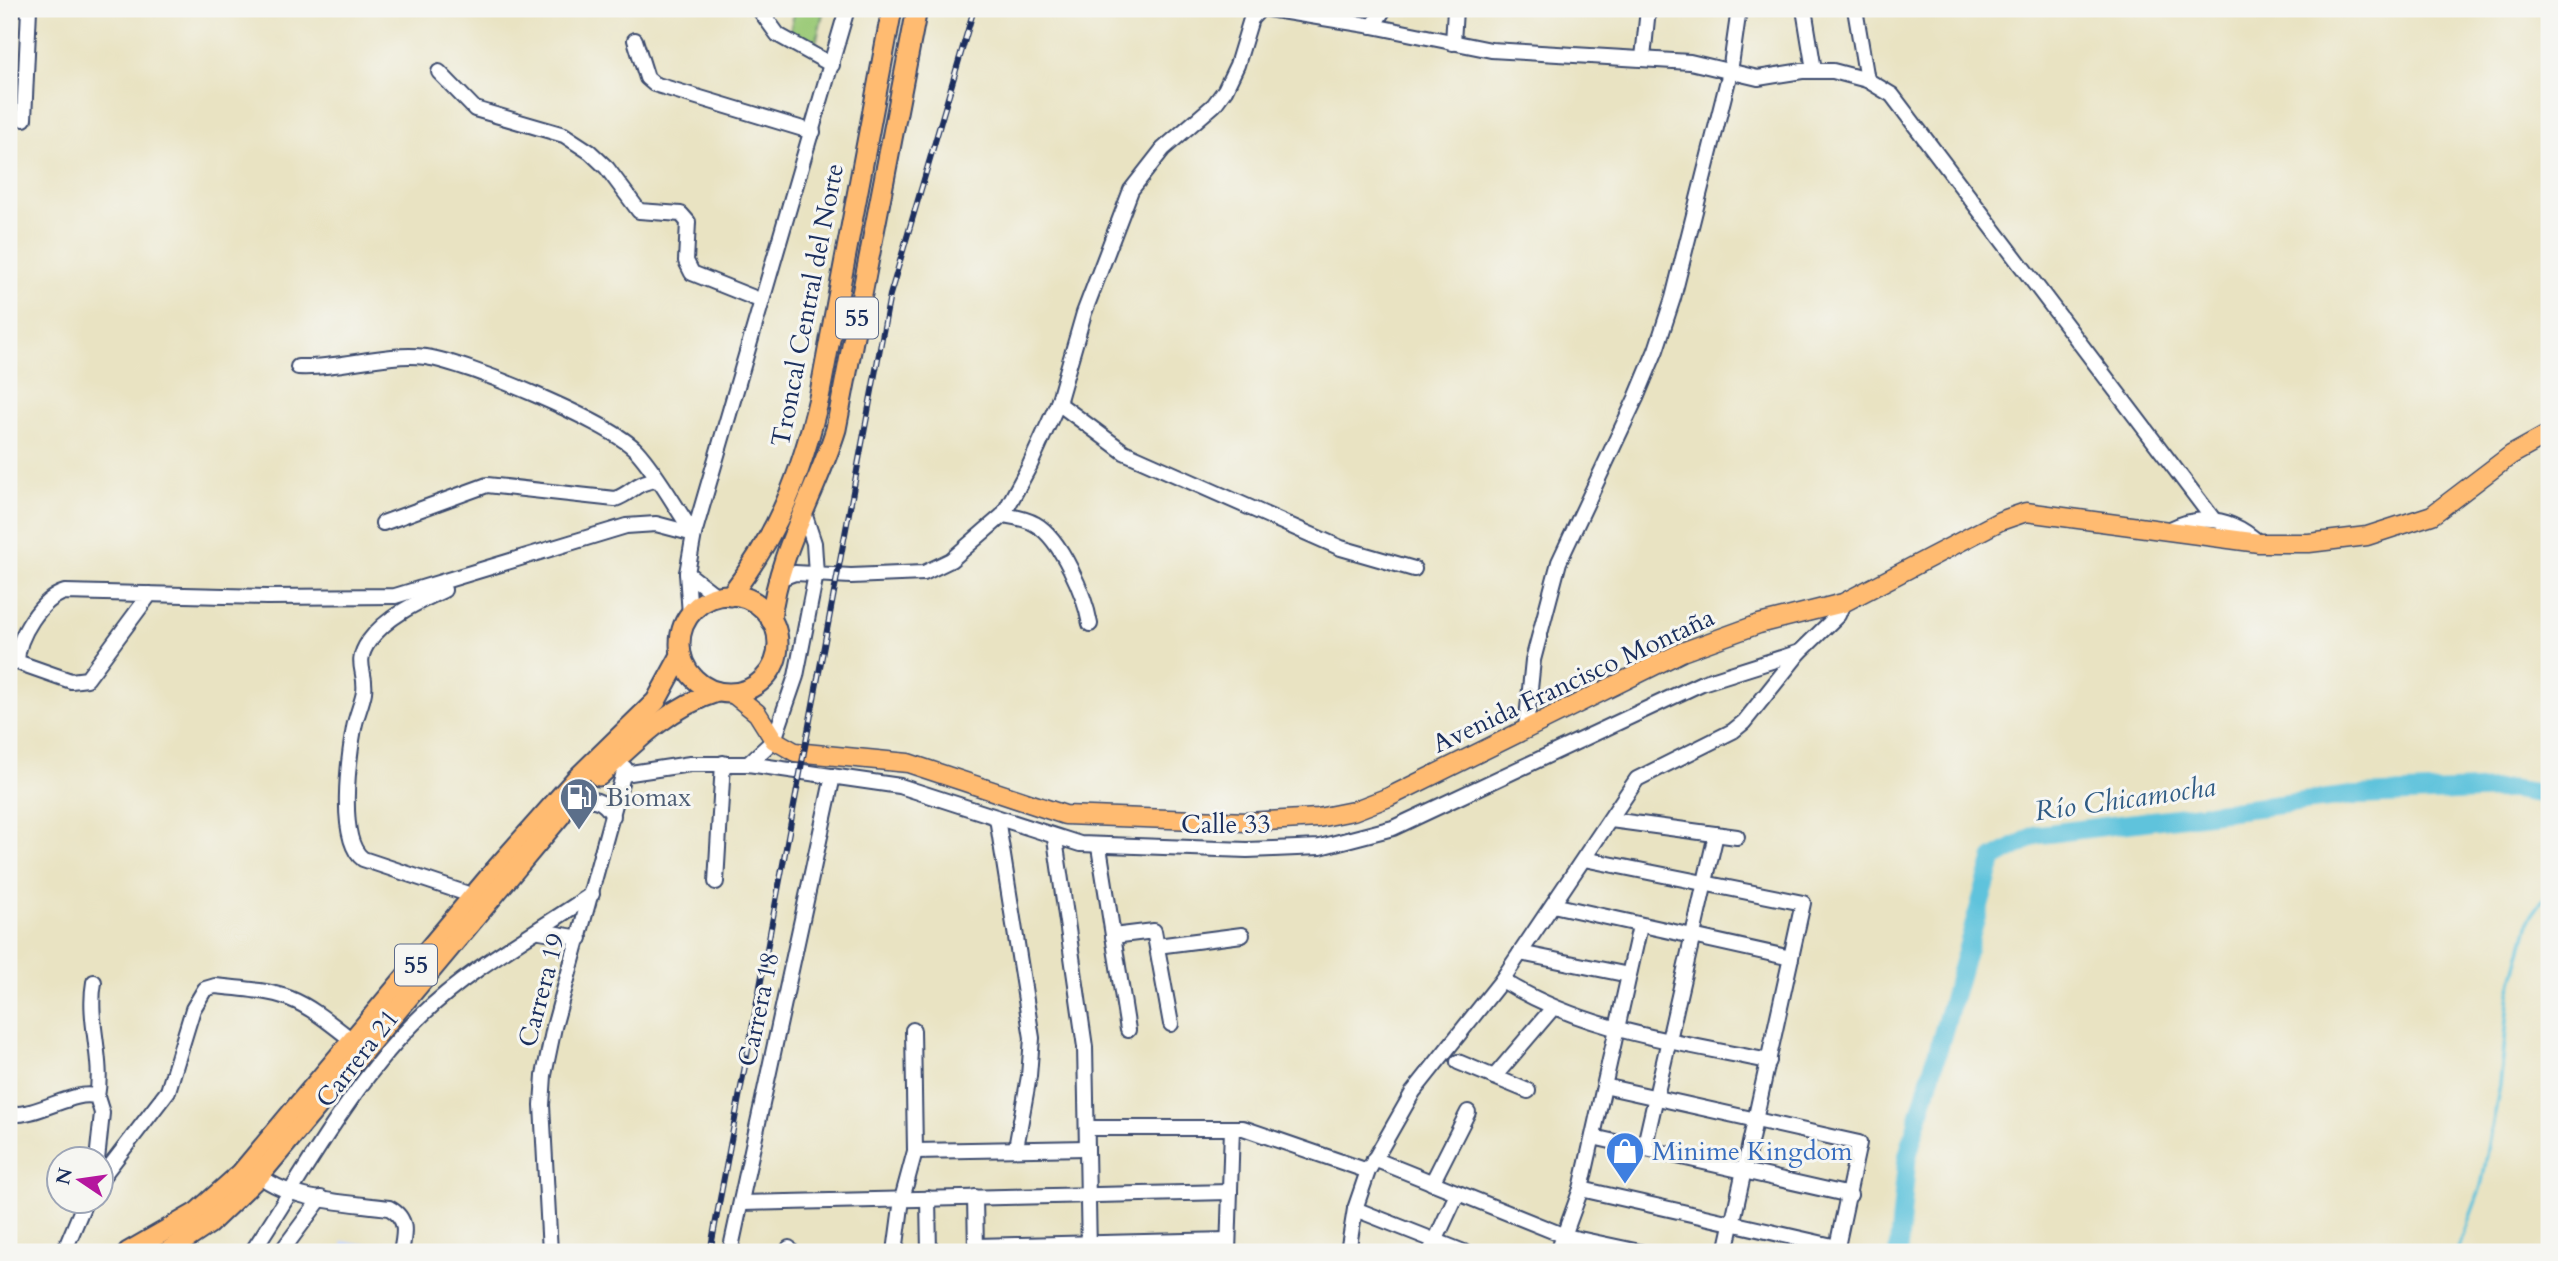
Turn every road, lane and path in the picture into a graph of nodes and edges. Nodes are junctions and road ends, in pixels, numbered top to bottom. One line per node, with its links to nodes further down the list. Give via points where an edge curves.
1 (29, 9): 23 (street)
2 (759, 9): 18 (street, via 778,35)
3 (847, 9): 18 (street)
4 (892, 9): 43 (highway, Troncal Central del Norte / 55, via 805,454 770,537)
5 (917, 9): 30 (highway, Troncal Central del Norte / 55, via 841,405)
6 (1260, 9): 27 (street, via 1251,19 1225,90 1163,149 1131,190 1084,313)
7 (1268, 9): 14 (street)
8 (1384, 9): 14 (street)
9 (1455, 9): 16 (street)
10 (1648, 9): 17 (street)
11 (1739, 9): 21 (street)
12 (1804, 9): 19 (street)
13 (1855, 9): 22 (street)
14 (1373, 26): 16 (street)
15 (635, 40): 24 (street, via 647,78 654,84)
16 (1452, 43): 17 (street, via 1491,50)
17 (1643, 58): 21 (street, via 1690,62)
18 (832, 65): 24 (street)
19 (1814, 70): 21 (street, via 1758,78); 22 (street)
20 (439, 72): 25 (street, via 475,109 564,135 590,152 636,209 681,215 688,222 686,261 692,273)
21 (1730, 72): 51 (street, via 1656,350 1559,562 1545,605)
22 (1867, 80): 32 (street, via 1892,95)
23 (24, 119)
24 (813, 132): 25 (street)
25 (762, 301): 35 (street)
26 (298, 367): 29 (street, via 328,368 408,357 450,363 548,401 617,437 634,449)
27 (1058, 403): 31 (street); 37 (street, via 1124,452 1341,548)
28 (2549, 434): 36 (main road, Avenida Francisco Montaña, via 2511,455 2432,515 2411,523 2367,536)
29 (657, 480): 33 (street, via 641,481 615,499 487,485); 35 (street)
30 (804, 513): 40 (street, via 814,543); 41 (highway, Troncal Central del Norte / 55)
31 (1003, 515): 40 (street, via 951,560 924,573); 47 (street, via 1036,524 1053,542 1076,582)
32 (2213, 519): 34 (street); 36 (street, via 2246,531)
33 (383, 523)
34 (2168, 530): 36 (main road, Avenida Francisco Montaña); 44 (main road, Avenida Francisco Montaña, via 2026,512 2000,521)
35 (694, 534): 38 (street, via 656,524 626,526); 39 (street)
36 (2259, 543)
37 (1414, 569)
38 (478, 571): 42 (street, via 395,596); 70 (street, via 388,621 369,642 359,664 364,692 346,788 357,855)
39 (687, 573): 43 (street); 45 (street)
40 (816, 574): 41 (street, via 795,573); 52 (street, via 793,686)
41 (776, 580): 46 (highway, Troncal Central del Norte / 55)
42 (150, 594): 42 (street, via 83,681 17,662 34,618 57,594 74,590)
43 (724, 596): 45 (highway, 55, via 703,603); 46 (highway, via 754,602)
44 (1843, 603): 48 (street, via 1838,615); 51 (main road, Avenida Francisco Montaña, via 1759,624 1682,652)
45 (690, 615): 49 (highway, 55, via 681,634)
46 (771, 620): 50 (highway, 55, via 778,649 772,668 751,688)
47 (1090, 624)
48 (1800, 652): 61 (street, via 1744,722 1637,779); 65 (street, Calle 33, via 1702,683 1361,839 1320,848)
49 (681, 655): 50 (highway, via 691,676); 70 (highway, 55, via 656,701 575,780)
50 (724, 693): 52 (main road, via 757,713); 53 (highway, 55, via 680,707)
51 (1525, 728): 52 (main road, Avenida Francisco Montaña, via 1353,811 1247,822 1065,815 908,763 804,754)
52 (774, 740): 55 (street)
53 (631, 746): 56 (street, Carrera 19); 58 (highway, 55)
54 (723, 763): 55 (street, Calle 33); 56 (street, Calle 33); 67 (street)
55 (748, 764): 57 (street, Calle 33)
56 (624, 774): 59 (street, Carrera 19)
57 (833, 776): 60 (street, Calle 33, via 900,786); 124 (street, Carrera 18)
58 (573, 801): 59 (street, via 591,798); 111 (highway, 55)
59 (613, 816): 69 (street, Carrera 19)
60 (997, 818): 64 (street, Calle 33); 105 (street, via 1032,1038)
61 (1611, 820): 62 (street); 66 (street)
62 (1716, 834): 63 (street); 68 (street)
63 (1737, 837)
64 (1055, 839): 65 (street, Calle 33); 101 (street, via 1085,1047)
65 (1099, 847): 75 (street)
66 (1584, 859): 68 (street); 71 (street)
67 (716, 881)
68 (1704, 884): 76 (street); 80 (street, via 1803,903)
69 (592, 894): 73 (street, Carrera 21); 77 (street, Carrera 19)
70 (474, 896): 89 (highway, 55)
71 (1553, 905): 72 (street); 79 (street)
72 (1640, 926): 76 (street); 81 (street)
73 (540, 931): 77 (street); 115 (street, Carrera 21, via 461,982 391,1046)
74 (1241, 935): 78 (street)
75 (1113, 936): 78 (street, via 1154,932); 87 (street)
76 (1692, 937): 80 (street); 90 (street)
77 (580, 938): 140 (street, Carrera 19, via 544,1075)
78 (1157, 946): 85 (street)
79 (1520, 953): 81 (street); 82 (street)
80 (1791, 958): 91 (street)
81 (1629, 975): 88 (street)
82 (1502, 980): 84 (street); 110 (street, via 1413,1092)
83 (94, 982): 96 (street, via 90,1003 100,1072)
84 (1552, 1009): 88 (street); 93 (street)
85 (1171, 1024)
86 (913, 1030): 108 (street)
87 (1128, 1030)
88 (1617, 1030): 90 (street); 94 (street)
89 (353, 1041): 109 (street, via 299,1000 282,993 215,986 205,989 193,1009 168,1091); 111 (highway, 55)
90 (1668, 1041): 91 (street); 97 (street)
91 (1769, 1061): 100 (street)
92 (1458, 1062): 93 (street)
93 (1494, 1077): 95 (street)
94 (1604, 1086): 97 (street); 103 (street)
95 (1528, 1091)
96 (97, 1097): 99 (street, via 86,1095 33,1113); 104 (street, via 102,1113)
97 (1656, 1097): 100 (street); 107 (street)
98 (1468, 1112): 113 (street)
99 (9, 1114)
100 (1756, 1119): 112 (street); 119 (street, via 1859,1143)
101 (1087, 1128): 102 (street); 106 (street)
102 (1232, 1128): 110 (street, via 1262,1132); 116 (street)
103 (1593, 1137): 107 (street); 114 (street)
104 (98, 1146)
105 (1016, 1148): 106 (street); 108 (street)
106 (1087, 1148): 117 (street)
107 (1644, 1149): 112 (street)
108 (915, 1151): 123 (street)
109 (116, 1159)
110 (1371, 1165): 113 (street); 125 (street)
111 (254, 1170): 115 (street); 135 (highway, 55, via 196,1213); 136 (highway, 55, via 209,1224)
112 (1744, 1171): 119 (street); 127 (street)
113 (1432, 1183): 118 (street)
114 (1581, 1189): 127 (street); 128 (street)
115 (293, 1191): 121 (street); 137 (street, Carrera 21)
116 (1230, 1192): 117 (street); 130 (street)
117 (1087, 1193): 120 (street); 132 (street)
118 (1457, 1194): 128 (street); 131 (street)
119 (1850, 1195): 127 (street, via 1837,1247)
120 (975, 1197): 122 (street); 133 (street)
121 (321, 1198): 138 (street); 139 (street, via 398,1213 405,1229)
122 (928, 1198): 123 (street); 143 (street)
123 (902, 1199): 124 (street); 142 (street)
124 (742, 1203): 141 (street, Carrera 18)
125 (1355, 1209): 131 (street); 144 (street)
126 (79, 1216): 134 (street)
127 (1732, 1223): 149 (street)
128 (1565, 1236): 129 (street); 146 (street)
129 (1581, 1241): 147 (street); 148 (street)
130 (1228, 1246): 132 (street)
131 (1433, 1247): 145 (street)
132 (1089, 1248): 133 (street)
133 (976, 1249)
134 (64, 1252)
135 (128, 1252)
136 (167, 1252)
137 (252, 1252)
138 (281, 1252)
139 (401, 1252)
140 (550, 1252)
141 (730, 1252)
142 (895, 1252)
143 (929, 1252)
144 (1348, 1252)
145 (1464, 1252)
146 (1558, 1252)
147 (1607, 1252)
148 (1640, 1252)
149 (1726, 1252)

